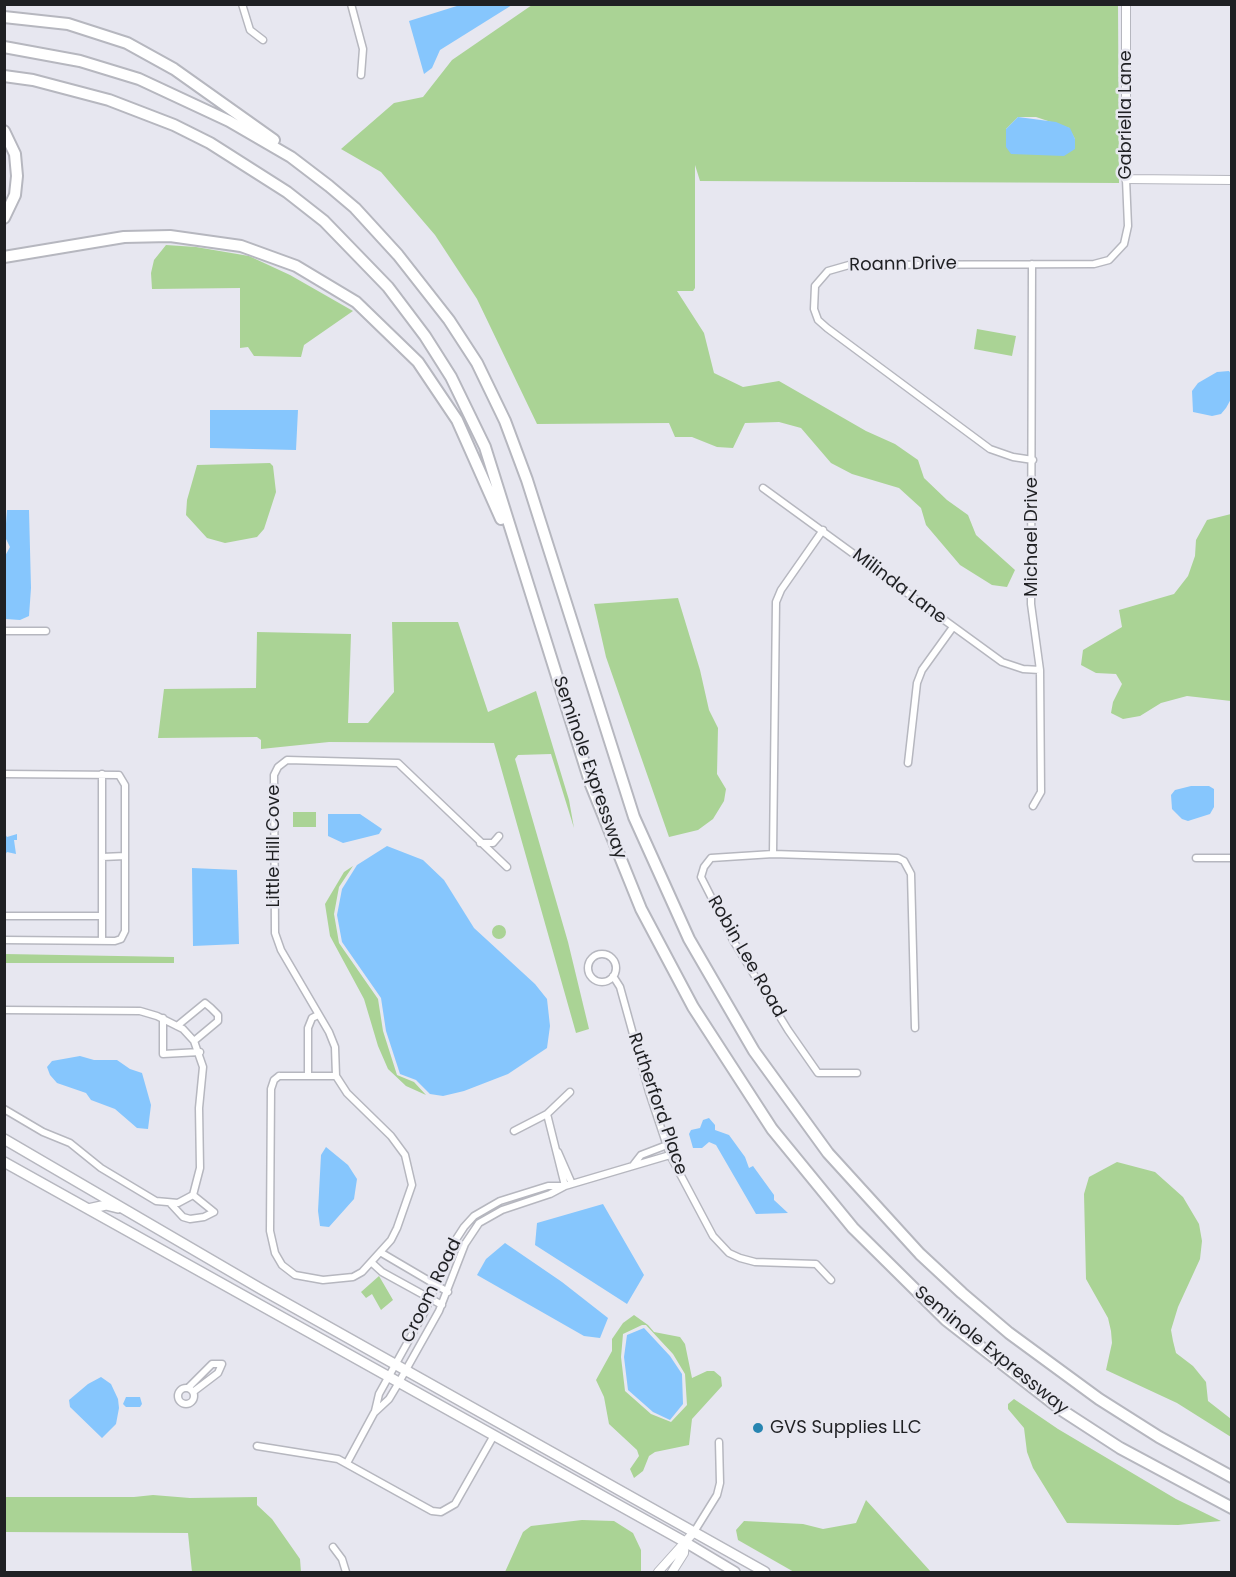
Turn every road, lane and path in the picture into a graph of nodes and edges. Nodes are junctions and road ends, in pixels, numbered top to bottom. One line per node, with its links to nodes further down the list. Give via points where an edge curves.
1 (242, 4): 5 (street, via 250,30)
2 (351, 4): 7 (street, via 363,49)
3 (1125, 4): 11 (street, Gabriella Lane)
4 (4, 17): 10 (highway, via 68,24 127,43 174,69 272,138)
5 (263, 40)
6 (4, 47): 10 (highway, Seminole Expressway, via 80,61 161,88)
7 (361, 75)
8 (4, 76): 20 (highway, Seminole Expressway, via 77,90 174,125 287,192 351,248 388,287 425,336 474,420)
9 (4, 131): 13 (highway, via 15,154 17,176 15,195)
10 (291, 157): 90 (highway, Seminole Expressway, via 372,226 419,280 477,363 527,480 634,817 688,939 717,992 779,1087 870,1201 962,1293 1099,1400)
11 (1126, 179): 12 (street); 14 (street, Gabriella Lane)
12 (1232, 180)
13 (4, 218)
14 (1128, 226): 16 (street, Roann Drive, via 1124,244 1109,260 1094,264)
15 (4, 257): 20 (highway, via 124,237 201,239 241,246 296,266 356,302 426,371 457,420)
16 (1032, 264): 17 (street, Michael Drive); 17 (street, Roann Drive, via 838,266 820,277 812,298 818,320 827,328 990,449)
17 (1033, 460): 24 (street, Michael Drive, via 1031,604)
18 (763, 488): 19 (street, Milinda Lane)
19 (822, 530): 21 (street, Milinda Lane); 31 (street, via 776,602)
20 (539, 614): 91 (highway, Seminole Expressway, via 591,784 641,909 693,1007 772,1128 853,1228 954,1326 1063,1411 1120,1449)
21 (953, 627): 24 (street, Milinda Lane, via 1002,662); 25 (street, via 917,683)
22 (4, 631): 23 (street)
23 (46, 631)
24 (1040, 670): 28 (street, Michael Drive, via 1041,792)
25 (908, 764)
26 (4, 774): 27 (street)
27 (102, 774): 32 (street, via 119,775 126,785); 33 (street)
28 (1033, 806)
29 (499, 836): 30 (street, via 493,843)
30 (480, 843): 36 (street, Little Hill Cove); 43 (street, Little Hill Cove, via 398,763 294,760 280,764 274,775 275,933)
31 (773, 854): 46 (street, Robin Lee Road, via 904,861 911,874); 49 (street, Robin Lee Road, via 718,855 707,862 701,878 734,942 818,1072)
32 (125, 856): 33 (street); 40 (street, via 125,931 121,939)
33 (102, 857): 38 (street)
34 (1196, 858): 35 (street)
35 (1232, 858)
36 (507, 867)
37 (4, 916): 38 (street)
38 (102, 916): 40 (street)
39 (4, 940): 40 (street)
40 (102, 941)
41 (614, 976): 41 (street, Rutherford Place, via 615,966 610,957 599,955 590,961 588,971 594,980 605,982); 57 (street, Rutherford Place)
42 (4, 1010): 44 (street, via 120,1010)
43 (318, 1015): 50 (street, via 308,1028); 51 (street, Little Hill Cove, via 333,1040)
44 (163, 1018): 45 (street); 48 (street, via 163,1054)
45 (177, 1026): 47 (street); 47 (street, via 205,1003 211,1008 218,1021)
46 (915, 1028)
47 (194, 1041): 48 (street)
48 (200, 1052): 66 (street, via 201,1156)
49 (857, 1073)
50 (308, 1076): 51 (street); 71 (street, via 279,1076 271,1089 272,1246 288,1271 322,1280 353,1277)
51 (336, 1076): 70 (street, via 347,1093 399,1146 411,1177 408,1201 398,1228)
52 (570, 1092): 54 (street)
53 (4, 1109): 67 (street, via 70,1143 148,1197)
54 (547, 1114): 55 (street); 63 (street)
55 (514, 1131)
56 (4, 1139): 69 (main road)
57 (667, 1145): 58 (street); 59 (street, Rutherford Place)
58 (649, 1152): 60 (street); 62 (street)
59 (670, 1155): 60 (street); 73 (street, Rutherford Place, via 713,1236 729,1253 754,1262 816,1264)
60 (653, 1161): 62 (street)
61 (4, 1162): 68 (main road)
62 (634, 1164): 64 (street)
63 (563, 1166): 64 (street); 65 (street)
64 (572, 1184): 65 (street)
65 (565, 1186): 75 (street, Croom Road, via 548,1186 500,1201 474,1216 458,1236); 76 (street, Croom Road, via 479,1223 465,1244)
66 (193, 1195): 67 (street); 67 (street, via 214,1212 190,1219)
67 (171, 1204)
68 (88, 1209): 69 (main road, via 106,1205); 82 (main road)
69 (126, 1209): 79 (main road)
70 (380, 1252): 71 (street); 72 (street)
71 (371, 1262): 74 (street)
72 (412, 1271): 74 (street); 75 (street)
73 (831, 1280)
74 (406, 1284): 77 (street)
75 (437, 1286): 76 (street); 77 (street, Croom Road)
76 (448, 1292): 78 (street, Croom Road)
77 (430, 1299): 78 (street); 79 (street, Croom Road)
78 (442, 1305): 80 (street, Croom Road)
79 (396, 1364): 80 (main road); 82 (street, Croom Road)
80 (406, 1370): 84 (street, Croom Road); 92 (main road)
81 (204, 1371): 83 (street); 83 (street, via 212,1364 222,1364); 83 (street, via 191,1390)
82 (388, 1378): 84 (main road); 85 (street, Croom Road)
83 (210, 1380)
84 (398, 1384): 85 (street, Croom Road); 86 (main road)
85 (374, 1413): 89 (street)
86 (493, 1437): 89 (street, via 455,1504 441,1512 432,1511); 93 (main road)
87 (719, 1442): 92 (street, via 717,1495)
88 (257, 1446): 89 (street)
89 (347, 1463)
90 (1232, 1477)
91 (1232, 1508)
92 (694, 1532): 93 (street); 99 (main road)
93 (685, 1542): 96 (street); 97 (street, via 684,1553); 98 (main road)
94 (333, 1547): 95 (street)
95 (346, 1572)
96 (658, 1572)
97 (672, 1572)
98 (735, 1572)
99 (765, 1572)

